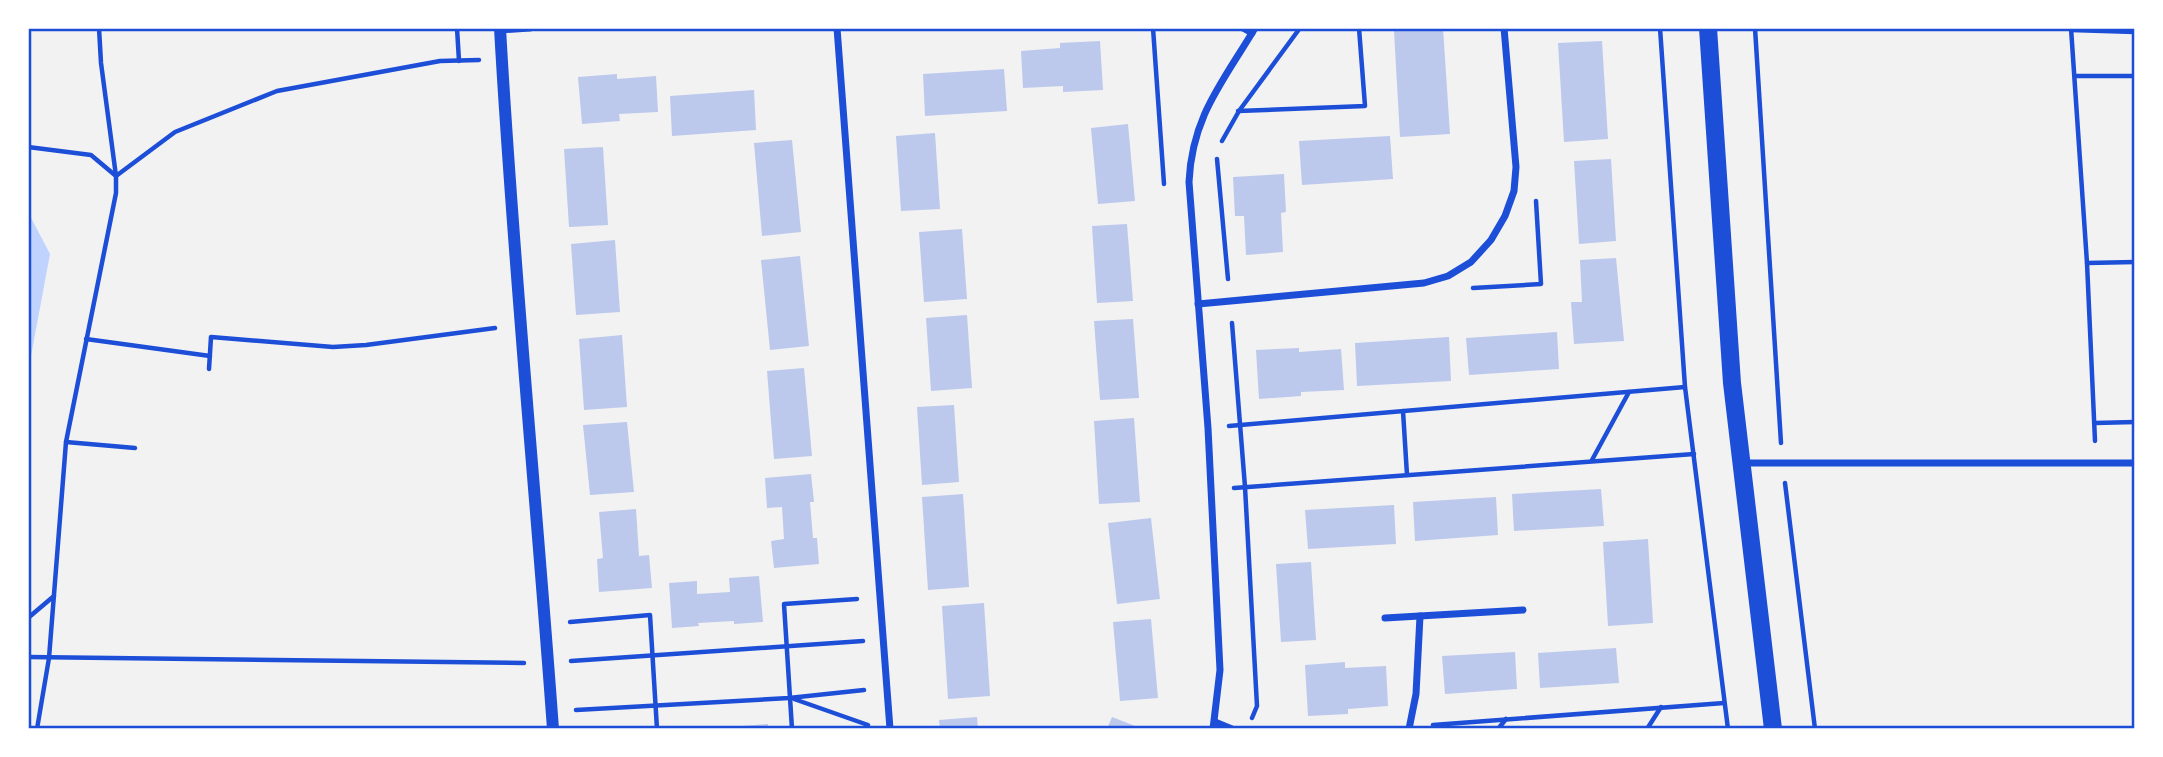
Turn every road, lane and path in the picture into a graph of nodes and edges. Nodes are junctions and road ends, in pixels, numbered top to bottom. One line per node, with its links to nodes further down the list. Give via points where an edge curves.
1 (99, 28): 24 (path)
2 (457, 28): 18 (path)
3 (530, 28): 13 (street)
4 (837, 28): 53 (street)
5 (1153, 28): 25 (path)
6 (1243, 28): 15 (street)
7 (1300, 28): 21 (path)
8 (1359, 28): 21 (path, via 1365,106)
9 (1504, 28): 28 (street, via 1514,191 1491,240 1471,262 1424,283)
10 (1660, 28): 34 (path)
11 (1708, 28): 45 (main road)
12 (1755, 28): 48 (path)
13 (500, 29): 17 (street)
14 (2071, 29): 16 (path); 19 (path)
15 (1254, 31): 22 (street)
16 (2135, 32)
17 (501, 59): 18 (path); 30 (street)
18 (459, 61): 24 (path, via 277,91 175,132)
19 (2075, 76): 20 (path); 27 (path)
20 (2135, 76)
21 (1239, 111): 22 (path); 28 (path, via 1216,150)
22 (1205, 113): 29 (street, via 1195,134 1189,182)
23 (28, 147): 24 (path, via 91,155)
24 (116, 176): 31 (path)
25 (1164, 193)
26 (2135, 262): 27 (path)
27 (2087, 263): 38 (path)
28 (1230, 301): 29 (street); 39 (path)
29 (1198, 304): 40 (street)
30 (520, 324): 32 (path, via 334,347 211,337); 58 (street)
31 (86, 339): 32 (path); 41 (path)
32 (210, 356): 33 (path)
33 (209, 369)
34 (1685, 387): 35 (path); 43 (path)
35 (1629, 392): 36 (path); 44 (path)
36 (1402, 411): 39 (path); 49 (path)
37 (2135, 422): 38 (path)
38 (2095, 423): 46 (path)
39 (1240, 425): 40 (path); 50 (path)
40 (1208, 428): 51 (street)
41 (66, 442): 42 (path); 52 (path)
42 (135, 448)
43 (1693, 454): 44 (path); 67 (path)
44 (1592, 461): 49 (path)
45 (1741, 463): 48 (street); 85 (main road)
46 (2096, 463): 47 (street); 48 (street)
47 (2135, 463)
48 (1783, 464): 86 (path)
49 (1407, 475): 50 (path)
50 (1245, 487): 51 (path); 81 (path, via 1257,706)
51 (1211, 490): 72 (street, via 1220,670)
52 (54, 596): 56 (path); 63 (path)
53 (879, 597): 59 (street); 60 (path, via 785,604)
54 (1523, 610): 55 (street)
55 (1420, 616): 57 (street); 73 (street, via 1416,694)
56 (28, 618)
57 (1385, 618)
58 (545, 624): 62 (path, via 650,615); 64 (street)
59 (883, 639): 60 (path); 65 (street)
60 (787, 647): 62 (path); 66 (path)
61 (28, 657): 63 (path)
62 (652, 657): 64 (path); 68 (path)
63 (48, 658): 64 (path); 74 (path)
64 (550, 663): 70 (street)
65 (886, 688): 66 (path); 79 (street)
66 (789, 698): 68 (path); 77 (path); 78 (path)
67 (1724, 702): 69 (path); 84 (path)
68 (656, 704): 70 (path); 76 (path)
69 (1661, 708): 71 (path); 83 (path)
70 (552, 711): 75 (street)
71 (1506, 719): 73 (path); 82 (path)
72 (1214, 726): 80 (street)
73 (1409, 728)
74 (37, 729)
75 (553, 729)
76 (657, 729)
77 (792, 729)
78 (879, 729)
79 (890, 729)
80 (1232, 729)
81 (1249, 729)
82 (1498, 729)
83 (1647, 729)
84 (1728, 729)
85 (1773, 729)
86 (1815, 729)

